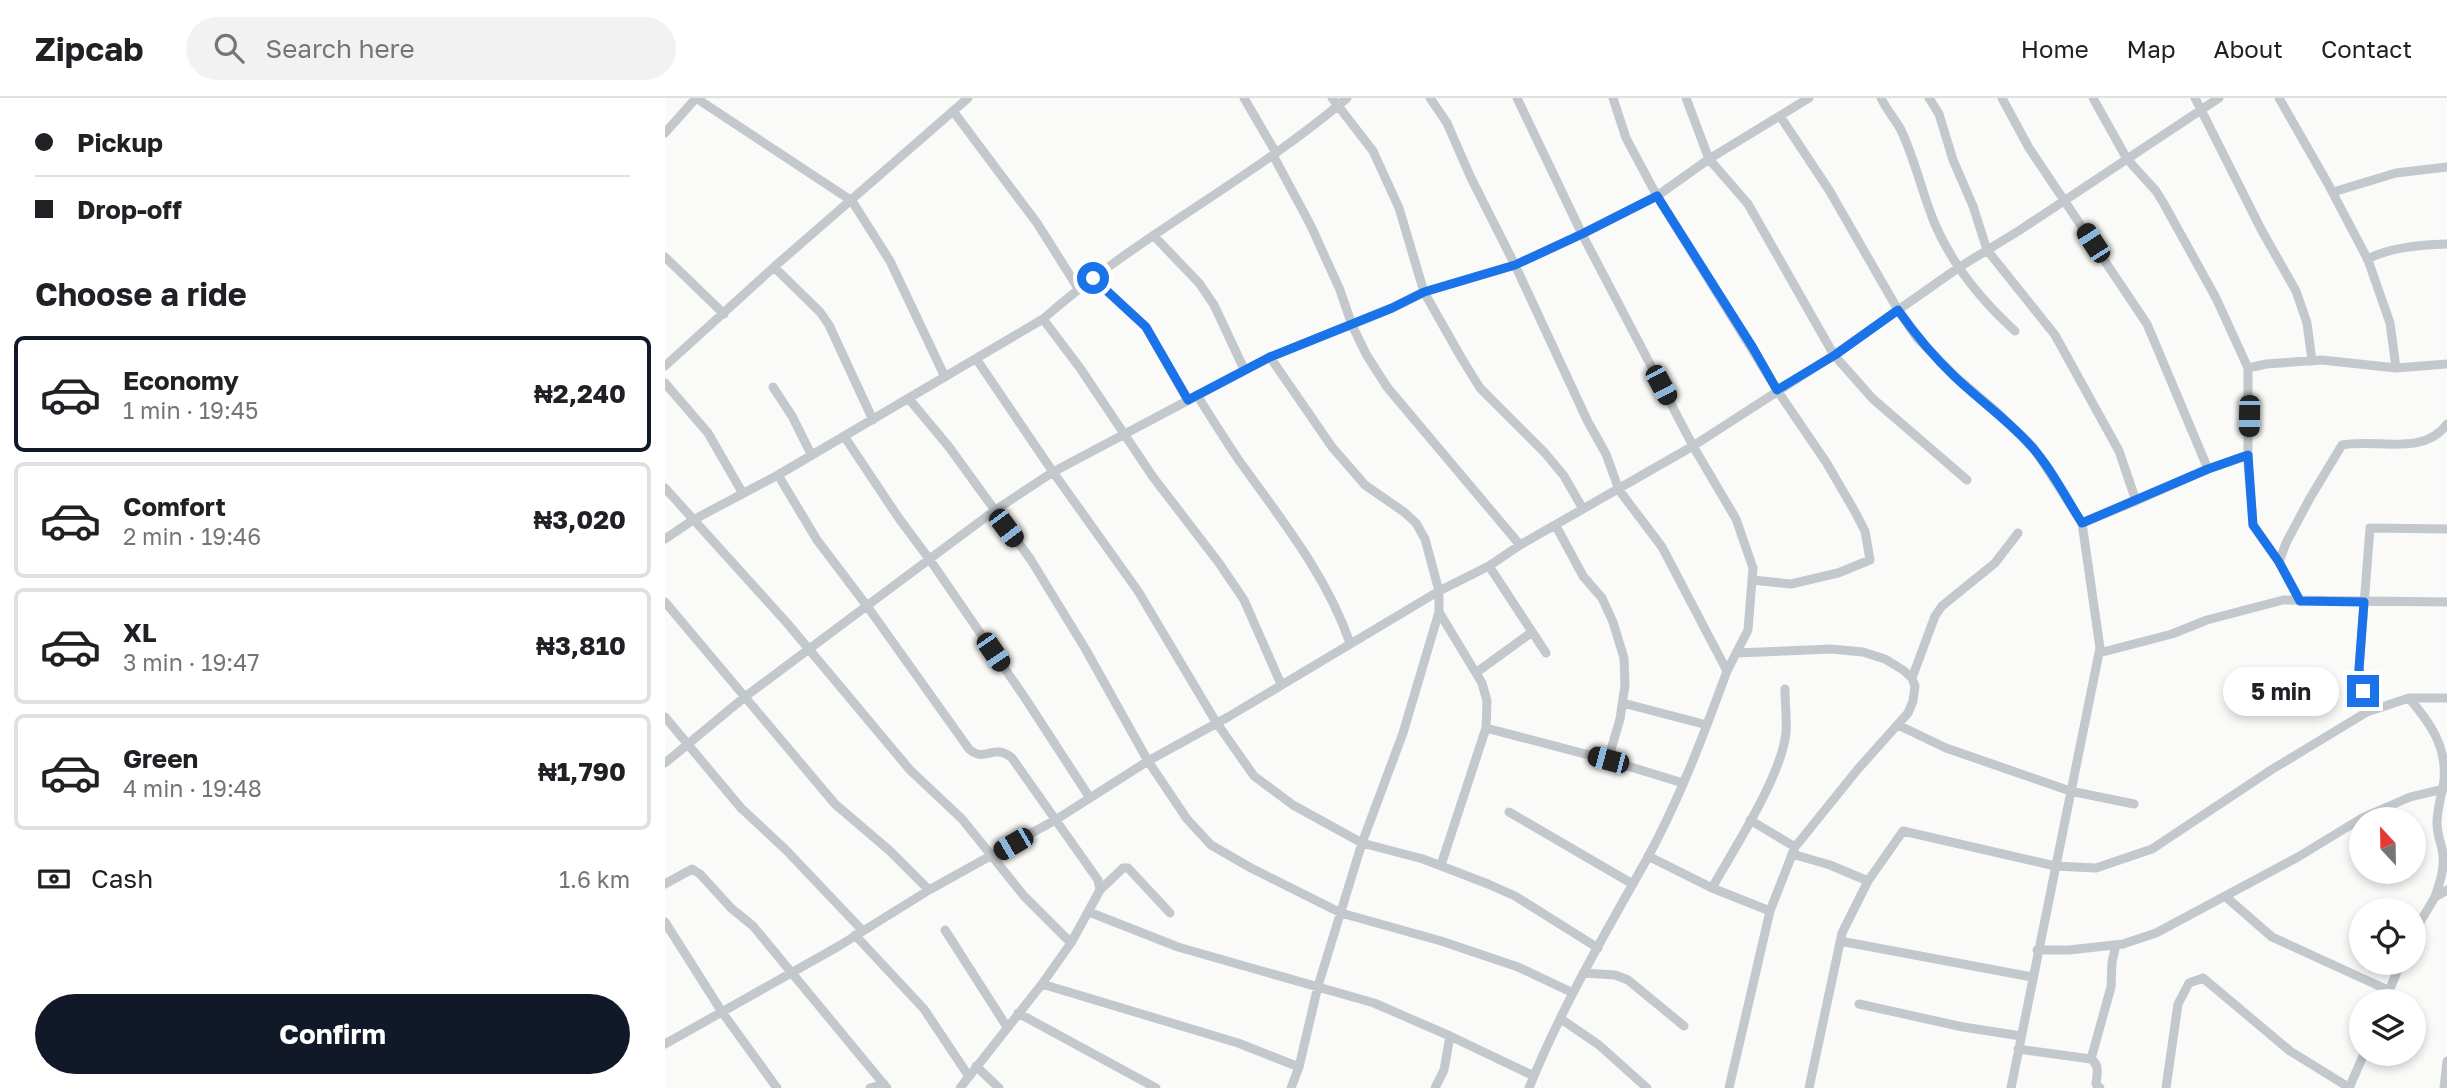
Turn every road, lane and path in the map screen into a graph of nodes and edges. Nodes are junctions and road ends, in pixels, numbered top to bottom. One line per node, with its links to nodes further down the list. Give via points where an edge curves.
1 (696, 98): 21 (street); 28 (street)
2 (1244, 98): 22 (street)
3 (1347, 98): 17 (street)
4 (1430, 98): 36 (street, via 1447,123)
5 (1517, 98): 30 (street)
6 (1613, 98): 27 (street, via 1626,138)
7 (1686, 98): 23 (street)
8 (1809, 98): 20 (street)
9 (1881, 98): 38 (street, via 1900,130 1936,226)
10 (1929, 98): 33 (street, via 1939,114)
11 (2002, 98): 29 (street)
12 (2093, 98): 24 (street)
13 (2196, 98): 18 (street)
14 (2219, 98): 18 (street)
15 (2279, 98): 26 (street)
16 (964, 99): 19 (street)
17 (1334, 102): 22 (street); 41 (street, via 1373,152 1399,208)
18 (2200, 110): 24 (street); 50 (street, via 2296,291 2307,323)
19 (953, 111): 28 (street); 40 (street, via 1037,223)
20 (1780, 116): 23 (street); 42 (street)
21 (665, 133)
22 (1274, 154): 31 (street); 45 (street, via 1311,226)
23 (1709, 159): 27 (street); 47 (street, via 1748,204)
24 (2127, 159): 29 (street); 55 (street, via 2164,204 2216,298)
25 (2447, 167): 26 (street, via 2396,173)
26 (2333, 192): 35 (street)
27 (1657, 196): 30 (street); 59 (street)
28 (852, 201): 37 (street); 56 (street, via 890,261)
29 (2065, 201): 33 (street); 69 (street, via 2147,324)
30 (1582, 234): 36 (street); 66 (street)
31 (1154, 236): 39 (street); 54 (street, via 1214,305)
32 (2447, 244): 35 (street, via 2411,246)
33 (1987, 250): 38 (street); 76 (street, via 2055,335 2119,451)
34 (665, 257): 43 (street)
35 (2367, 258): 53 (street, via 2390,323)
36 (1515, 265): 41 (street); 74 (street)
37 (774, 267): 43 (street); 62 (street, via 829,325)
38 (1958, 268): 42 (street); 46 (street, via 1983,301)
39 (1093, 278): 40 (street); 60 (street, via 1146,327)
40 (1078, 288): 44 (street)
41 (1424, 292): 45 (street); 77 (street, via 1480,388 1545,453)
42 (1898, 310): 47 (street); 80 (street, via 1936,358 2032,447)
43 (724, 314): 52 (street)
44 (1043, 319): 49 (street); 64 (street)
45 (1352, 325): 48 (street); 85 (street, via 1387,387)
46 (2015, 331)
47 (1835, 355): 59 (street); 72 (street, via 1873,399)
48 (1270, 357): 54 (street); 90 (street, via 1332,447 1365,485 1416,523)
49 (977, 360): 56 (street); 70 (street)
50 (2312, 361): 53 (street); 55 (street)
51 (2447, 364): 53 (street)
52 (665, 366)
53 (2396, 368)
54 (1244, 369): 60 (street)
55 (2248, 369): 68 (street)
56 (945, 377): 61 (street)
57 (665, 383): 75 (street, via 708,433)
58 (773, 387): 67 (street)
59 (1777, 390): 66 (street); 89 (street, via 1854,510 1865,531 1870,560 1791,584)
60 (1192, 397): 64 (street); 98 (street, via 1299,541 1328,591)
61 (909, 399): 62 (street); 78 (street)
62 (873, 420): 65 (street)
63 (2447, 428): 87 (street, via 2412,443 2342,446)
64 (1123, 434): 70 (street); 106 (street, via 1244,600)
65 (844, 436): 67 (street); 86 (street)
66 (1693, 446): 74 (street); 89 (street, via 1736,519 1753,568)
67 (811, 454): 71 (street)
68 (2248, 455): 69 (street); 87 (street, via 2253,525)
69 (2208, 469): 76 (street)
70 (1053, 472): 78 (street); 114 (street, via 1138,591)
71 (778, 475): 75 (street); 95 (street, via 817,540)
72 (1968, 480)
73 (665, 488): 79 (street)
74 (1619, 490): 77 (street); 103 (street, via 1662,547)
75 (742, 492): 79 (street)
76 (2136, 500): 80 (street)
77 (1583, 509): 81 (street)
78 (994, 511): 86 (street); 120 (street, via 1086,650)
79 (693, 520): 84 (street); 99 (street)
80 (2082, 523): 102 (street)
81 (1556, 526): 85 (street); 111 (street, via 1613,622 1624,658)
82 (2447, 529): 93 (street, via 2370,528)
83 (2018, 533): 105 (street, via 1995,562 1942,606)
84 (665, 539)
85 (1520, 545): 88 (street)
86 (930, 560): 95 (street); 125 (street)
87 (2279, 562): 91 (street)
88 (1489, 566): 90 (street); 97 (street)
89 (1752, 580): 101 (street, via 1748,629)
90 (1439, 591): 96 (street); 98 (street)
91 (2300, 601): 93 (street); 102 (street, via 2283,600)
92 (665, 602): 108 (street)
93 (2364, 602): 94 (street); 112 (street, via 2359,669)
94 (2447, 602)
95 (867, 606): 99 (street); 128 (street, via 969,749 981,756 995,750 1007,754)
96 (1439, 612): 104 (street); 130 (street)
97 (1532, 632): 100 (street); 104 (street)
98 (1350, 643): 106 (street)
99 (809, 649): 108 (street); 133 (street, via 910,770 962,819)
100 (1546, 653)
101 (1736, 653): 103 (street); 105 (street, via 1863,652 1885,659)
102 (2099, 653): 124 (street)
103 (1727, 671): 115 (street)
104 (1477, 672): 117 (street, via 1487,701)
105 (1912, 678): 116 (street, via 1913,701)
106 (1281, 684): 114 (street)
107 (1785, 690): 129 (street, via 1782,751)
108 (746, 696): 118 (street); 140 (street, via 835,804)
109 (2409, 698): 110 (street); 112 (street); 123 (street, via 2441,746)
110 (2447, 698)
111 (1623, 703): 115 (street); 119 (street)
112 (2367, 712): 135 (street, via 2152,849 2096,868)
113 (665, 717): 118 (street)
114 (1216, 722): 120 (street); 130 (street, via 1254,776 1293,805)
115 (1707, 725): 122 (street)
116 (1898, 725): 124 (street, via 1946,748); 131 (street)
117 (1486, 728): 119 (street); 134 (street)
118 (687, 746): 121 (street); 152 (street)
119 (1608, 760): 122 (street)
120 (1148, 761): 125 (street); 149 (street, via 1187,819 1211,845)
121 (665, 763)
122 (1683, 783): 132 (street)
123 (2444, 788): 143 (street, via 2362,818); 144 (street, via 2437,807 2443,852)
124 (2070, 791): 126 (street); 135 (street)
125 (1090, 798): 128 (street)
126 (2134, 804)
127 (1509, 812): 137 (street)
128 (1057, 819): 133 (street); 141 (street)
129 (1750, 820): 131 (street); 139 (street)
130 (1362, 842): 134 (street); 149 (street)
131 (1794, 850): 136 (street); 145 (street)
132 (1648, 856): 137 (street); 139 (street)
133 (991, 857): 140 (street); 154 (street)
134 (1441, 865): 156 (street, via 1515,896)
135 (2055, 866): 136 (street, via 1903,831); 157 (street)
136 (1868, 881): 153 (street)
137 (1631, 883): 156 (street)
138 (665, 884): 158 (street, via 692,869 700,874)
139 (1712, 888): 145 (street)
140 (929, 890): 152 (street)
141 (1100, 890): 146 (street); 148 (street, via 1128,868)
142 (2447, 890): 144 (street)
143 (2226, 897): 155 (street, via 2156,933); 163 (street, via 2272,937)
144 (2435, 897): 147 (street)
145 (1770, 911): 192 (street)
146 (1089, 912): 154 (street); 162 (street, via 1178,947)
147 (2426, 912)
148 (1170, 913)
149 (1341, 913): 162 (street); 164 (street, via 1518,967)
150 (665, 922): 166 (street)
151 (945, 930): 170 (street)
152 (859, 933): 158 (street); 180 (street, via 936,1024)
153 (1840, 941): 160 (street); 193 (street)
154 (1071, 943): 161 (street)
155 (2116, 945): 157 (street); 175 (street, via 2111,988)
156 (1598, 948): 159 (street)
157 (2037, 950): 160 (street)
158 (792, 972): 166 (street); 182 (street)
159 (1584, 973): 164 (street); 169 (street, via 1627,980)
160 (2032, 977): 172 (street)
161 (1042, 984): 167 (street); 179 (street, via 1238,1043)
162 (1318, 986): 171 (street, via 1374,1003); 179 (street)
163 (2385, 989)
164 (1573, 993): 168 (street)
165 (1859, 1004): 172 (street)
166 (722, 1012): 173 (street); 183 (street)
167 (1018, 1013): 170 (street); 187 (street)
168 (1561, 1019): 181 (street); 191 (street, via 1599,1045)
169 (1684, 1026)
170 (1007, 1027): 177 (street)
171 (1450, 1036): 181 (street); 189 (street, via 1444,1070)
172 (2021, 1036): 174 (street)
173 (665, 1044)
174 (2018, 1049): 175 (street); 194 (street)
175 (2091, 1059): 195 (street, via 2098,1068 2096,1084)
176 (2447, 1061): 198 (street)
177 (976, 1066): 180 (street); 186 (street)
178 (2359, 1066): 197 (street)
179 (1299, 1067): 188 (street)
180 (968, 1075): 185 (street)
181 (1534, 1076): 190 (street)
182 (885, 1086): 184 (street)
183 (777, 1088)
184 (870, 1088)
185 (960, 1088)
186 (999, 1088)
187 (1156, 1088)
188 (1291, 1088)
189 (1435, 1088)
190 (1529, 1088)
191 (1647, 1088)
192 (1729, 1088)
193 (1809, 1088)
194 (2011, 1088)
195 (2100, 1088)
196 (2166, 1088): 197 (street, via 2178,1004 2189,983 2203,978 2290,1051)
197 (2350, 1088)
198 (2444, 1088)

